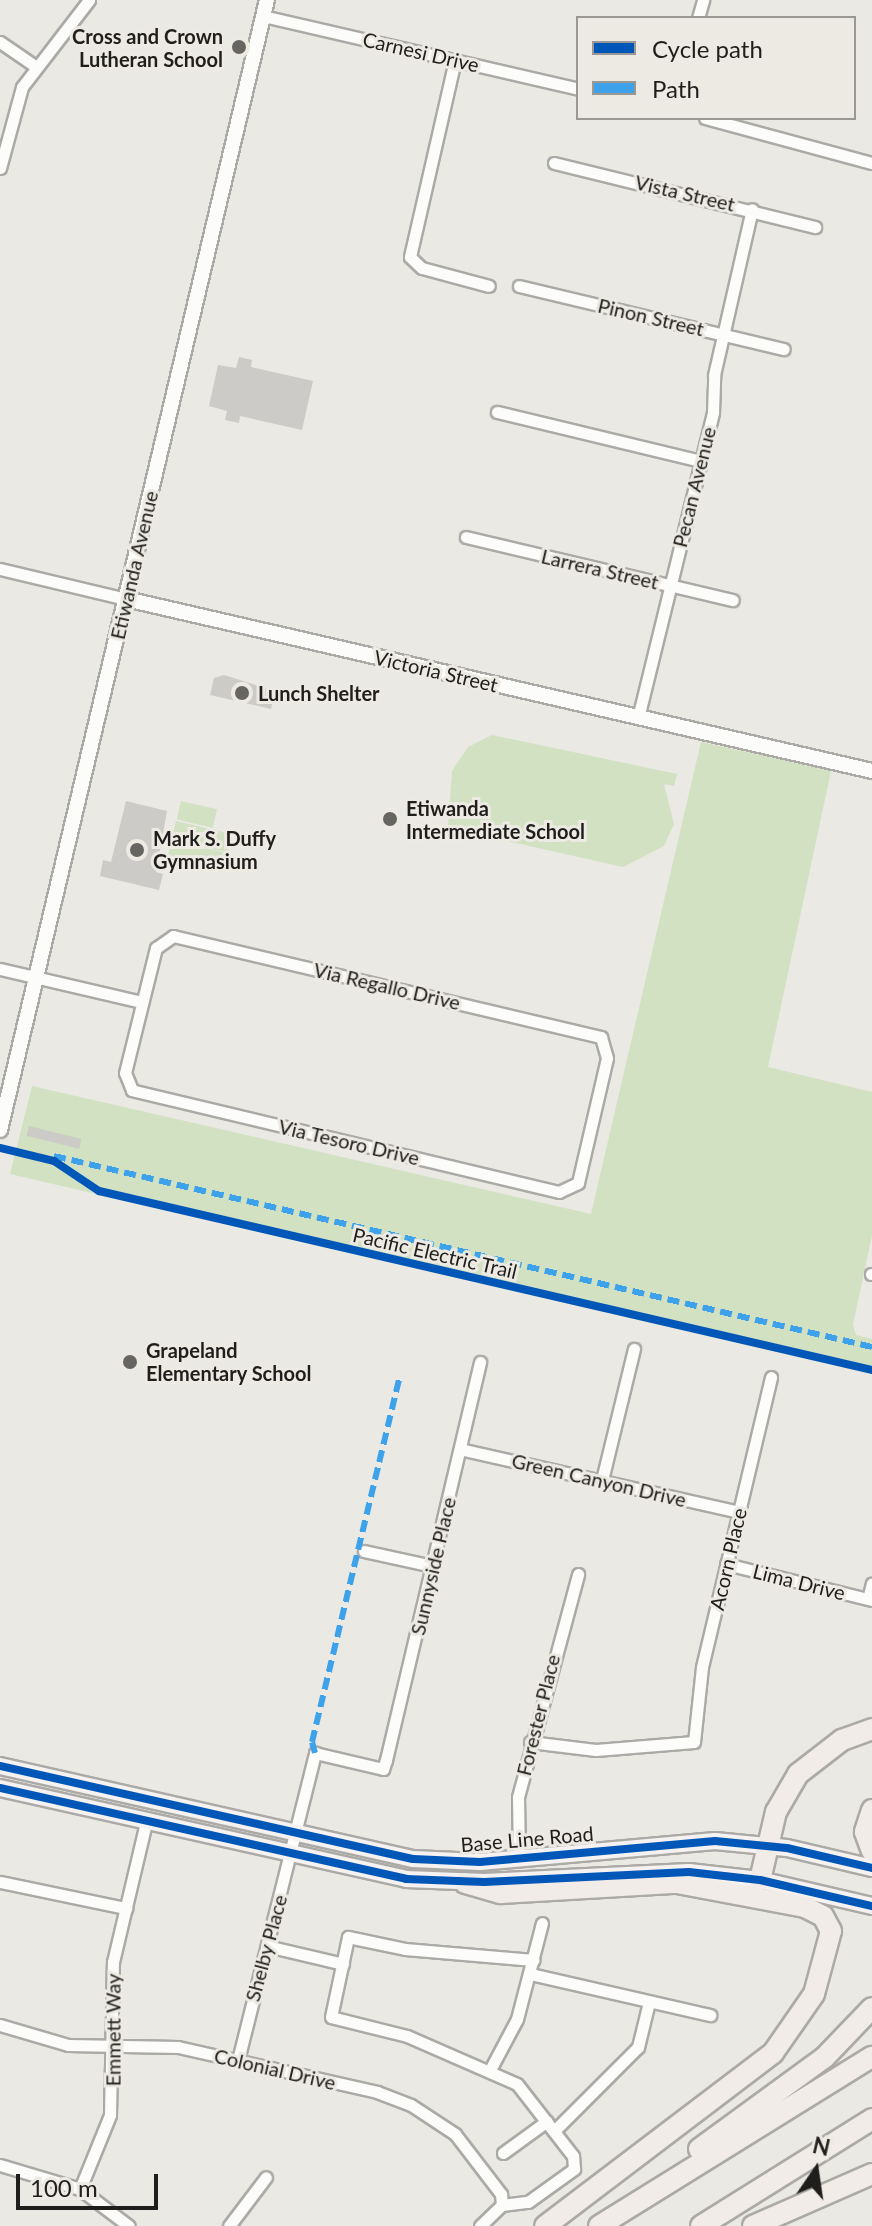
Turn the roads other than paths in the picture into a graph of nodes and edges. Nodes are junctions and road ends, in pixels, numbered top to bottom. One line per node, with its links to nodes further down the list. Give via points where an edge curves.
1 (89, 0): 6 (street)
2 (267, 0): 3 (street, Etiwanda Avenue)
3 (263, 16): 5 (street, Carnesi Drive); 23 (street, Etiwanda Avenue)
4 (0, 42): 6 (street)
5 (455, 60): 7 (street, Carnesi Drive); 14 (street, via 410,257 422,268)
6 (35, 66): 11 (street, via 22,87)
7 (576, 89)
8 (712, 120): 10 (street)
9 (554, 163): 12 (street, Vista Street)
10 (872, 163)
11 (0, 168)
12 (752, 209): 13 (street, Vista Street); 16 (street, Pecan Avenue)
13 (815, 227)
14 (489, 286)
15 (519, 286): 16 (street, Pinon Street)
16 (723, 334): 17 (street, Pinon Street); 19 (street, Pecan Avenue)
17 (784, 349)
18 (497, 412): 19 (street)
19 (701, 461): 22 (street, Pecan Avenue)
20 (466, 537): 22 (street, Larrera Street)
21 (0, 569): 23 (street, Victoria Street)
22 (670, 585): 24 (street, Larrera Street); 25 (street, Pecan Avenue)
23 (126, 599): 25 (street, Victoria Street); 28 (street, Etiwanda Avenue)
24 (733, 600)
25 (638, 718): 26 (street, Victoria Street)
26 (872, 771)
27 (0, 969): 28 (street)
28 (37, 977): 29 (street); 30 (street, Etiwanda Avenue)
29 (142, 1002): 31 (street, Via Tesoro Drive, via 125,1073 129,1088); 31 (street, Via Regallo Drive, via 163,938 601,1037 606,1046 578,1183)
30 (0, 1130)
31 (570, 1190)
32 (634, 1349): 36 (street)
33 (480, 1362): 35 (street, Sunnyside Place)
34 (771, 1377): 37 (street, Acorn Place)
35 (460, 1449): 36 (street, Green Canyon Drive); 40 (street, Sunnyside Place)
36 (602, 1480): 37 (street, Green Canyon Drive)
37 (739, 1512): 39 (street, Acorn Place)
38 (364, 1551): 40 (street)
39 (726, 1564): 43 (street, Lima Drive); 45 (street, Acorn Place, via 702,1667 694,1742 588,1750)
40 (433, 1566): 50 (street, Sunnyside Place, via 383,1769 315,1753)
41 (578, 1574): 45 (street, Forester Place)
42 (872, 1583): 43 (street)
43 (870, 1600)
44 (872, 1729): 51 (highway, via 833,1745 798,1774)
45 (530, 1742): 54 (street, Forester Place, via 516,1818)
46 (0, 1766): 50 (main road, Base Line Road)
47 (0, 1788): 49 (main road, Base Line Road)
48 (872, 1810): 52 (highway, via 865,1832)
49 (146, 1822): 53 (main road, Base Line Road); 60 (street, Emmett Way)
50 (296, 1836): 53 (street, Shelby Place); 54 (main road, Base Line Road, via 413,1859)
51 (765, 1845): 54 (main road, Base Line Road, via 673,1840); 55 (main road, Base Line Road); 56 (highway)
52 (872, 1851)
53 (291, 1855): 58 (main road, Base Line Road, via 395,1878); 62 (street, Shelby Place)
54 (519, 1859)
55 (872, 1868)
56 (760, 1880): 58 (main road, Base Line Road, via 626,1870); 59 (main road, Base Line Road)
57 (0, 1882): 60 (street)
58 (465, 1883): 86 (highway, via 501,1893 677,1883 805,1907 823,1916 831,1931 814,1994 773,2053)
59 (872, 1906)
60 (126, 1908): 70 (street, Emmett Way, via 111,1975)
61 (542, 1923): 63 (street)
62 (267, 1946): 64 (street); 72 (street, Shelby Place)
63 (534, 1960): 64 (street, via 405,1949 348,1937); 65 (street)
64 (343, 1964): 73 (street, via 331,2017 407,2036)
65 (531, 1974): 66 (street); 73 (street, via 517,2019)
66 (649, 2002): 68 (street); 75 (street, via 638,2047)
67 (872, 2008): 80 (highway, via 824,2058 682,2160)
68 (710, 2015)
69 (0, 2025): 70 (street, Colonial Drive, via 68,2045)
70 (112, 2044): 72 (street, Colonial Drive, via 166,2045); 81 (street, Emmett Way, via 110,2115)
71 (872, 2057): 80 (highway)
72 (238, 2060): 82 (street, Colonial Drive, via 377,2092 437,2118 468,2149)
73 (491, 2068): 75 (street, via 517,2084)
74 (872, 2119): 88 (highway)
75 (550, 2126): 76 (street); 82 (street, via 573,2156 574,2169 528,2202)
76 (503, 2153)
77 (0, 2165): 81 (street)
78 (872, 2174): 89 (highway)
79 (266, 2177): 84 (street)
80 (661, 2187): 87 (highway)
81 (80, 2189): 83 (street)
82 (502, 2205): 85 (street)
83 (129, 2226)
84 (229, 2226)
85 (480, 2226)
86 (545, 2226)
87 (599, 2226)
88 (701, 2226)
89 (753, 2226)

